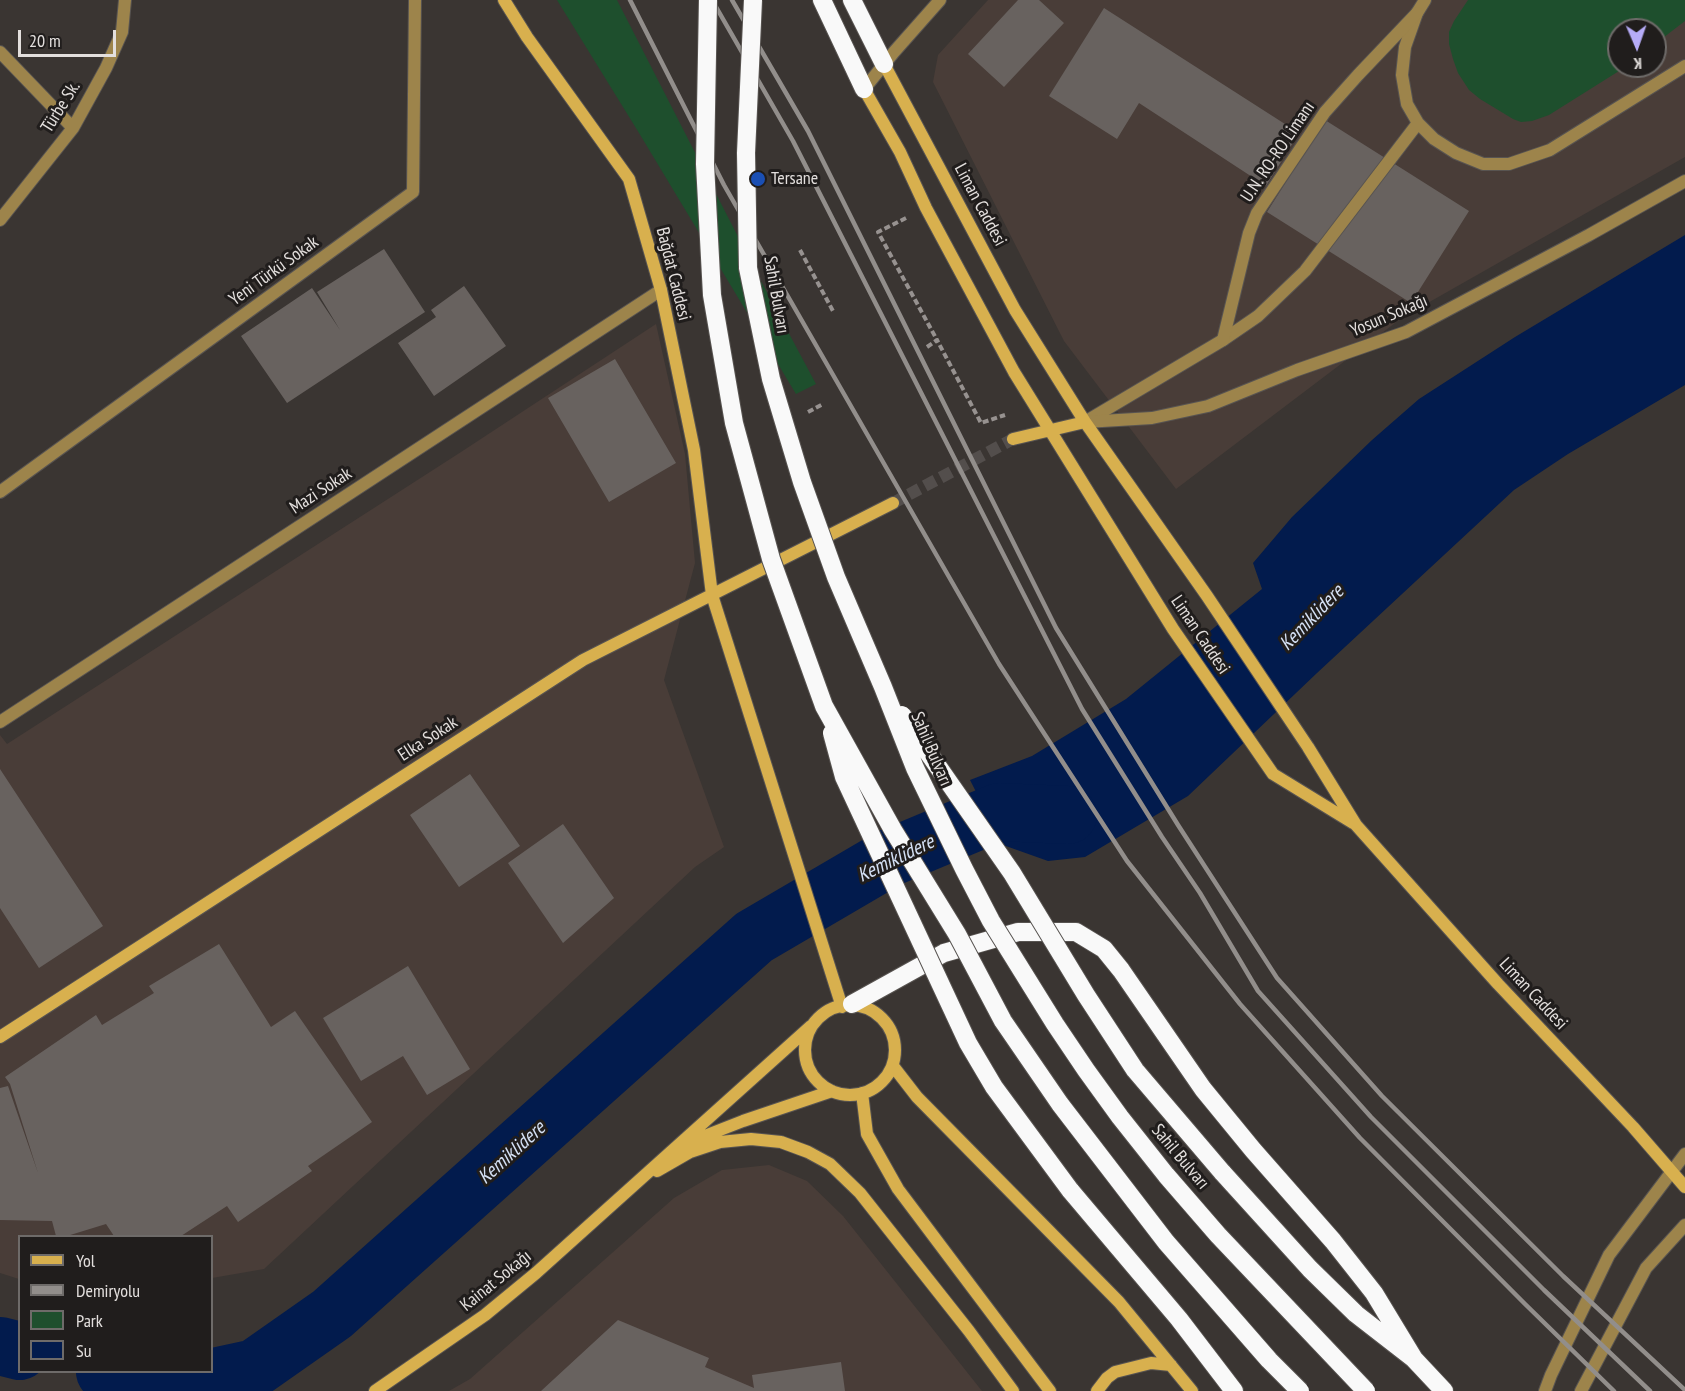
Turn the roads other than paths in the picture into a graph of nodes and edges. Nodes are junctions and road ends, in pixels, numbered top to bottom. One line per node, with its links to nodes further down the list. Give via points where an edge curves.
1 (124, 0): 16 (street, Türbe Sk., via 122,32)
2 (415, 0): 24 (street, Yeni Türkü Sokak, via 413,192)
3 (504, 0): 19 (street, Bağdat Caddesi, via 629,179)
4 (708, 0): 28 (highway, bridge, via 705,164 712,295 734,423 768,548)
5 (753, 0): 27 (highway, Sahil Bulvarı, bridge, via 746,153 748,267 771,380 802,482 836,577)
6 (822, 0): 14 (highway)
7 (852, 0): 12 (highway)
8 (940, 0): 12 (street)
9 (1425, 0): 10 (street, U.N. RO-RO Limanı)
10 (1417, 13): 15 (street, U.N. RO-RO Limanı, via 1402,75 1407,104); 20 (street, U.N. RO-RO Limanı, via 1325,112 1257,213)
11 (0, 52): 16 (street)
12 (884, 64): 14 (street); 21 (street, Liman Caddesi, via 1016,310)
13 (1685, 66): 15 (street, U.N. RO-RO Limanı, via 1550,150 1509,164 1483,164 1456,153)
14 (864, 88): 22 (street, Liman Caddesi, via 1014,372)
15 (1418, 123): 20 (street, via 1305,271 1258,316)
16 (73, 128): 18 (street, Türbe Sk.)
17 (1685, 181): 21 (street, Yosun Sokağı, via 1406,332 1208,406 1152,418)
18 (0, 220)
19 (661, 290): 26 (street, Bağdat Caddesi, via 694,450); 29 (street, Mazi Sokak)
20 (1223, 340): 21 (street)
21 (1085, 423): 22 (street); 30 (street, Liman Caddesi, via 1208,596)
22 (1050, 429): 23 (street); 30 (street, Liman Caddesi, via 1173,629 1273,774)
23 (1012, 439)
24 (0, 492)
25 (893, 503): 26 (street, Elka Sokak)
26 (712, 595): 31 (street, Bağdat Caddesi, via 831,968); 33 (street, Elka Sokak, via 583,660)
27 (883, 687): 42 (highway, bridge, via 1012,873 1135,1070 1318,1277 1356,1314); 51 (highway, Sahil Bulvarı, bridge, via 915,768 980,900 1086,1070 1218,1235)
28 (824, 706): 49 (highway, bridge, via 844,777 968,1043 994,1087 1070,1190); 50 (highway, bridge, via 1004,1021 1060,1104 1166,1242)
29 (0, 721)
30 (1356, 825): 38 (street, Liman Caddesi)
31 (847, 1006): 32 (street, via 829,1010); 34 (street, via 867,1007 888,1025 894,1038); 42 (highway, via 944,953 1018,932 1076,932 1104,949 1203,1089 1374,1293)
32 (811, 1026): 35 (street, via 806,1040 807,1063 819,1082); 40 (street)
33 (0, 1036)
34 (892, 1066): 36 (street, via 875,1088); 43 (street, via 917,1097 1119,1302)
35 (832, 1091): 36 (street); 40 (street, via 702,1137)
36 (862, 1093): 46 (street, via 867,1134 898,1188)
37 (1685, 1154): 38 (street)
38 (1671, 1171): 39 (street, Liman Caddesi); 53 (street, via 1609,1255)
39 (1685, 1187)
40 (630, 1188): 44 (street, Kainat Sokağı, via 486,1315); 45 (street, via 690,1152 720,1142 766,1139 808,1152 838,1170 860,1193)
41 (1685, 1225): 54 (street, via 1646,1268)
42 (1414, 1359): 52 (highway)
43 (1171, 1365): 47 (street, via 1151,1363 1115,1372); 48 (street)
44 (375, 1391)
45 (1013, 1391)
46 (1050, 1391)
47 (1097, 1391)
48 (1192, 1391)
49 (1234, 1391)
50 (1300, 1391)
51 (1366, 1391)
52 (1444, 1391)
53 (1545, 1391)
54 (1581, 1391)

